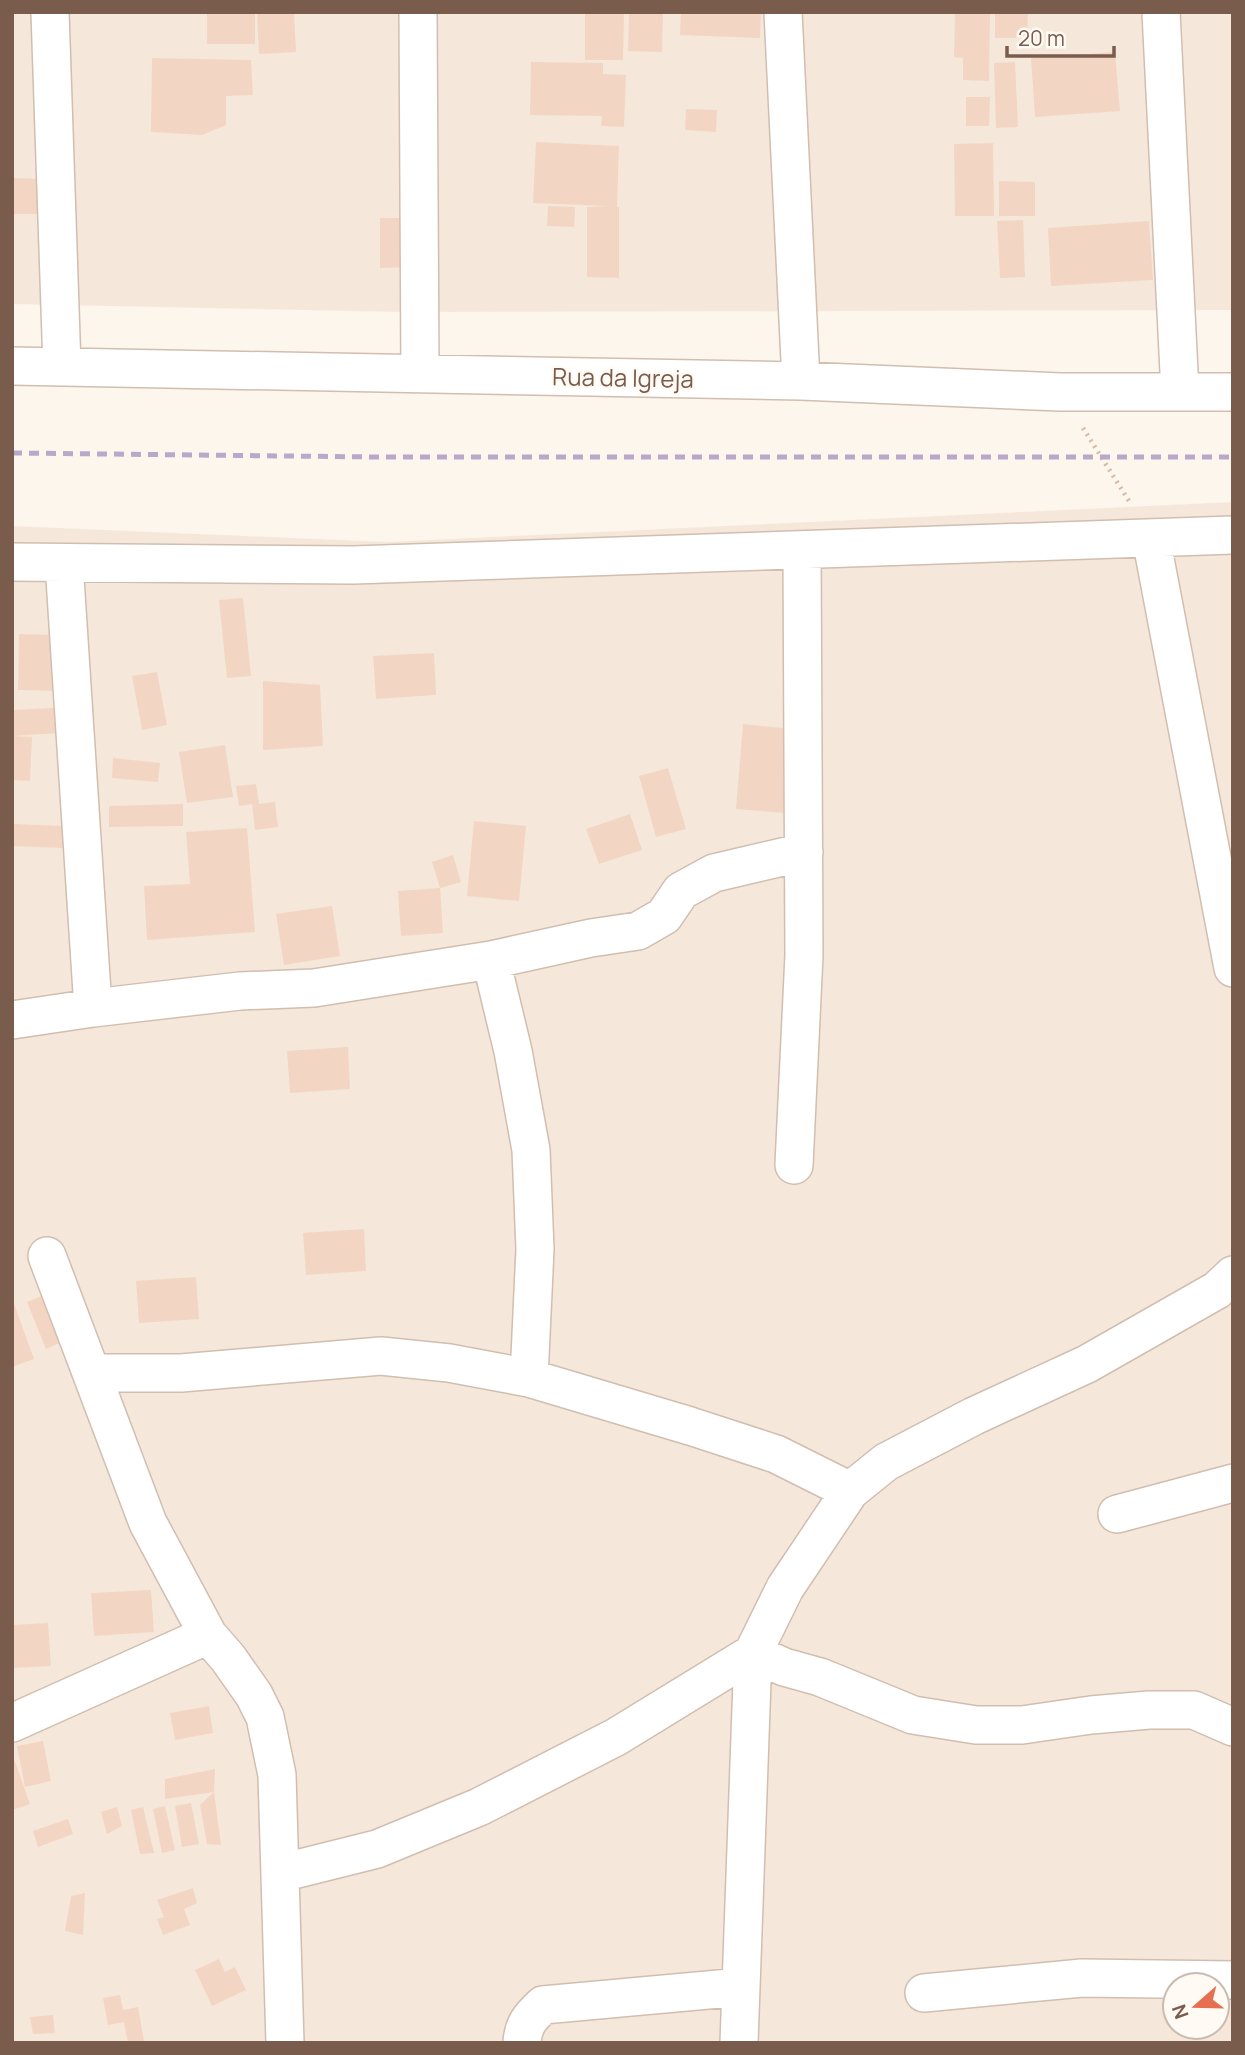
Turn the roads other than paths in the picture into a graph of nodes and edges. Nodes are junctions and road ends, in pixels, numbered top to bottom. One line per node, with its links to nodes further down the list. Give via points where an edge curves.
1 (50, 12): 6 (street)
2 (418, 12): 7 (street)
3 (783, 12): 8 (street)
4 (1161, 12): 9 (street)
5 (12, 366): 6 (street, Rua da Igreja)
6 (62, 367): 7 (street, Rua da Igreja)
7 (420, 373): 8 (street, Rua da Igreja)
8 (801, 381): 9 (street, Rua da Igreja)
9 (1180, 392): 10 (street, Rua da Igreja)
10 (1233, 392)
11 (1233, 535): 12 (street)
12 (1151, 538): 13 (street); 18 (street)
13 (802, 550): 15 (street, via 354,565); 16 (street)
14 (12, 562): 15 (street)
15 (64, 563): 19 (street)
16 (804, 852): 17 (street, via 714,873 681,891 664,916 638,931); 21 (street)
17 (491, 960): 19 (street, via 314,988 240,991); 25 (street, via 531,1150 535,1249)
18 (1233, 968)
19 (93, 1008): 20 (street)
20 (12, 1020)
21 (794, 1165)
22 (47, 1256): 24 (street)
23 (1233, 1275): 27 (street, via 1217,1290 1087,1364 886,1462)
24 (93, 1373): 25 (street, via 181,1373 381,1356); 29 (street, via 148,1523)
25 (529, 1378): 27 (street, via 776,1454)
26 (1233, 1483): 28 (street)
27 (850, 1491): 30 (street, via 785,1588)
28 (1117, 1514)
29 (208, 1635): 31 (street); 33 (street, via 254,1695 265,1717 277,1775)
30 (752, 1653): 32 (street, via 913,1714 976,1725 1194,1710); 33 (street, via 616,1737 479,1807 377,1849); 35 (street)
31 (12, 1723)
32 (1233, 1727)
33 (281, 1873): 37 (street)
34 (1233, 1979): 36 (street, via 1083,1978)
35 (741, 1987): 38 (street, via 542,2005 528,2018); 39 (street)
36 (924, 1993)
37 (285, 2043)
38 (522, 2043)
39 (739, 2043)

